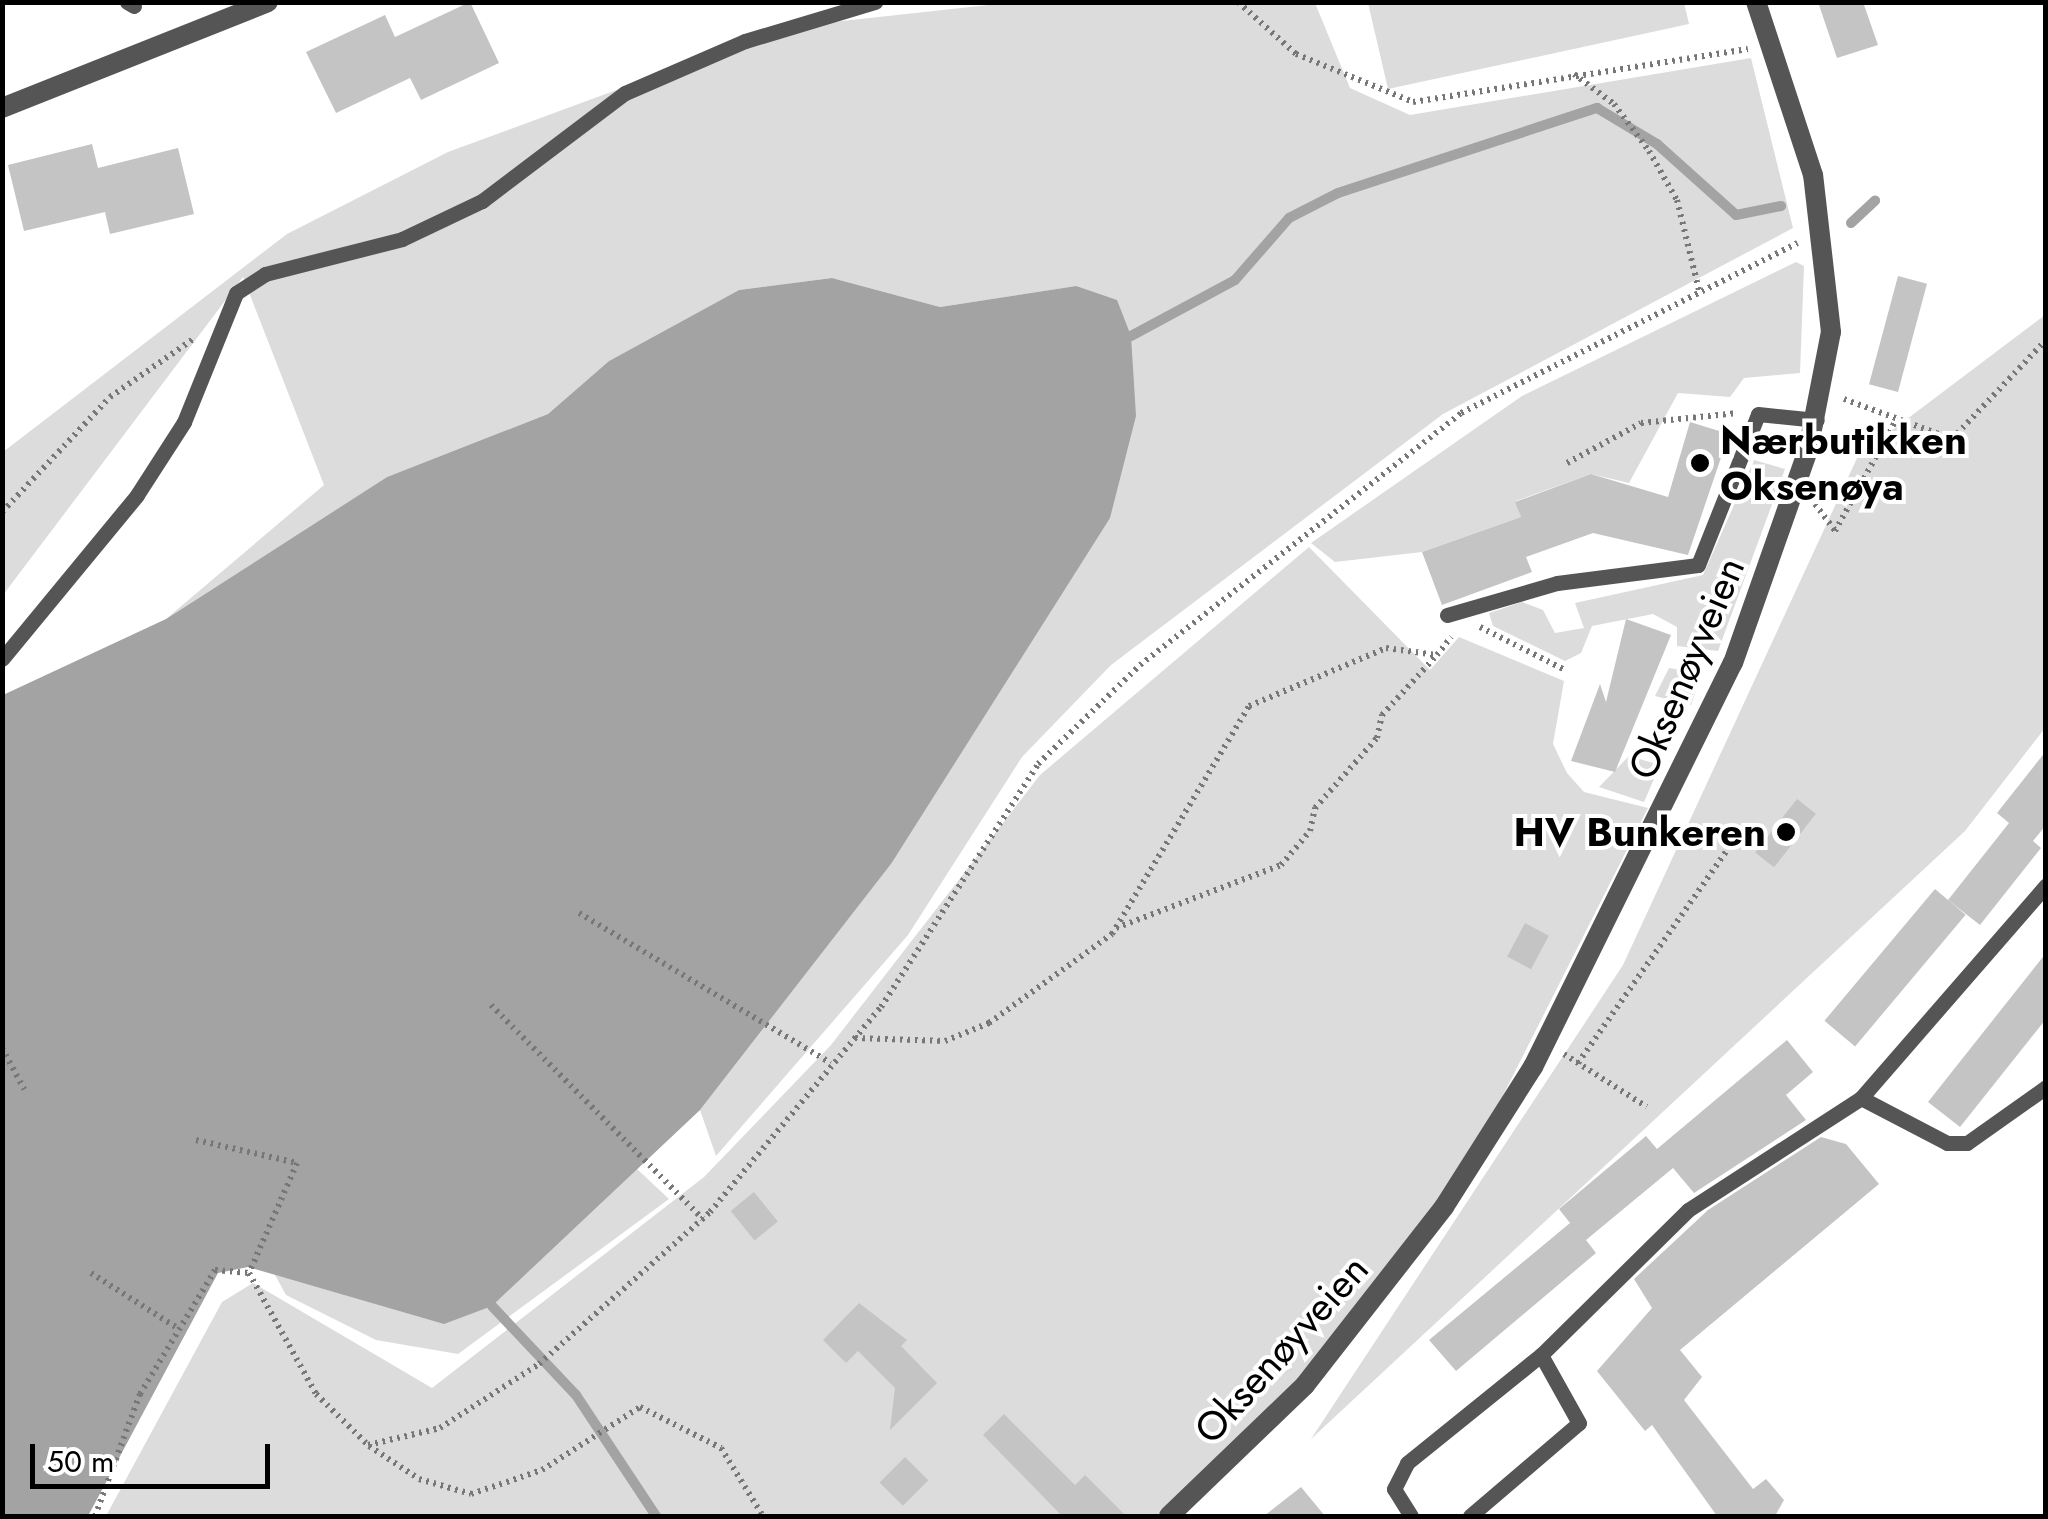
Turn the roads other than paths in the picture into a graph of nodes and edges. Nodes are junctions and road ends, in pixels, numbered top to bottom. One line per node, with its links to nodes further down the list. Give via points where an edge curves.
1 (268, 2): 4 (street)
2 (875, 2): 7 (lane, via 745,42 625,92 482,201 402,239 265,274 236,292 215,324 184,422 138,495)
3 (1756, 2): 5 (street, Oksenøyveien, via 1825,228 1824,390)
4 (2, 108)
5 (1816, 420): 6 (lane, via 1758,414 1698,564 1557,583); 12 (street, Oksenøyveien, via 1733,663 1546,1043 1380,1300)
6 (1447, 615)
7 (2, 659)
8 (2046, 886): 10 (lane)
9 (2046, 1087): 10 (lane, via 1966,1143 1947,1143)
10 (1861, 1098): 11 (lane, via 1688,1210)
11 (1541, 1356): 13 (lane, via 1397,1475 1394,1489); 14 (lane, via 1579,1423)
12 (1169, 1516)
13 (1411, 1516)
14 (1470, 1516)

